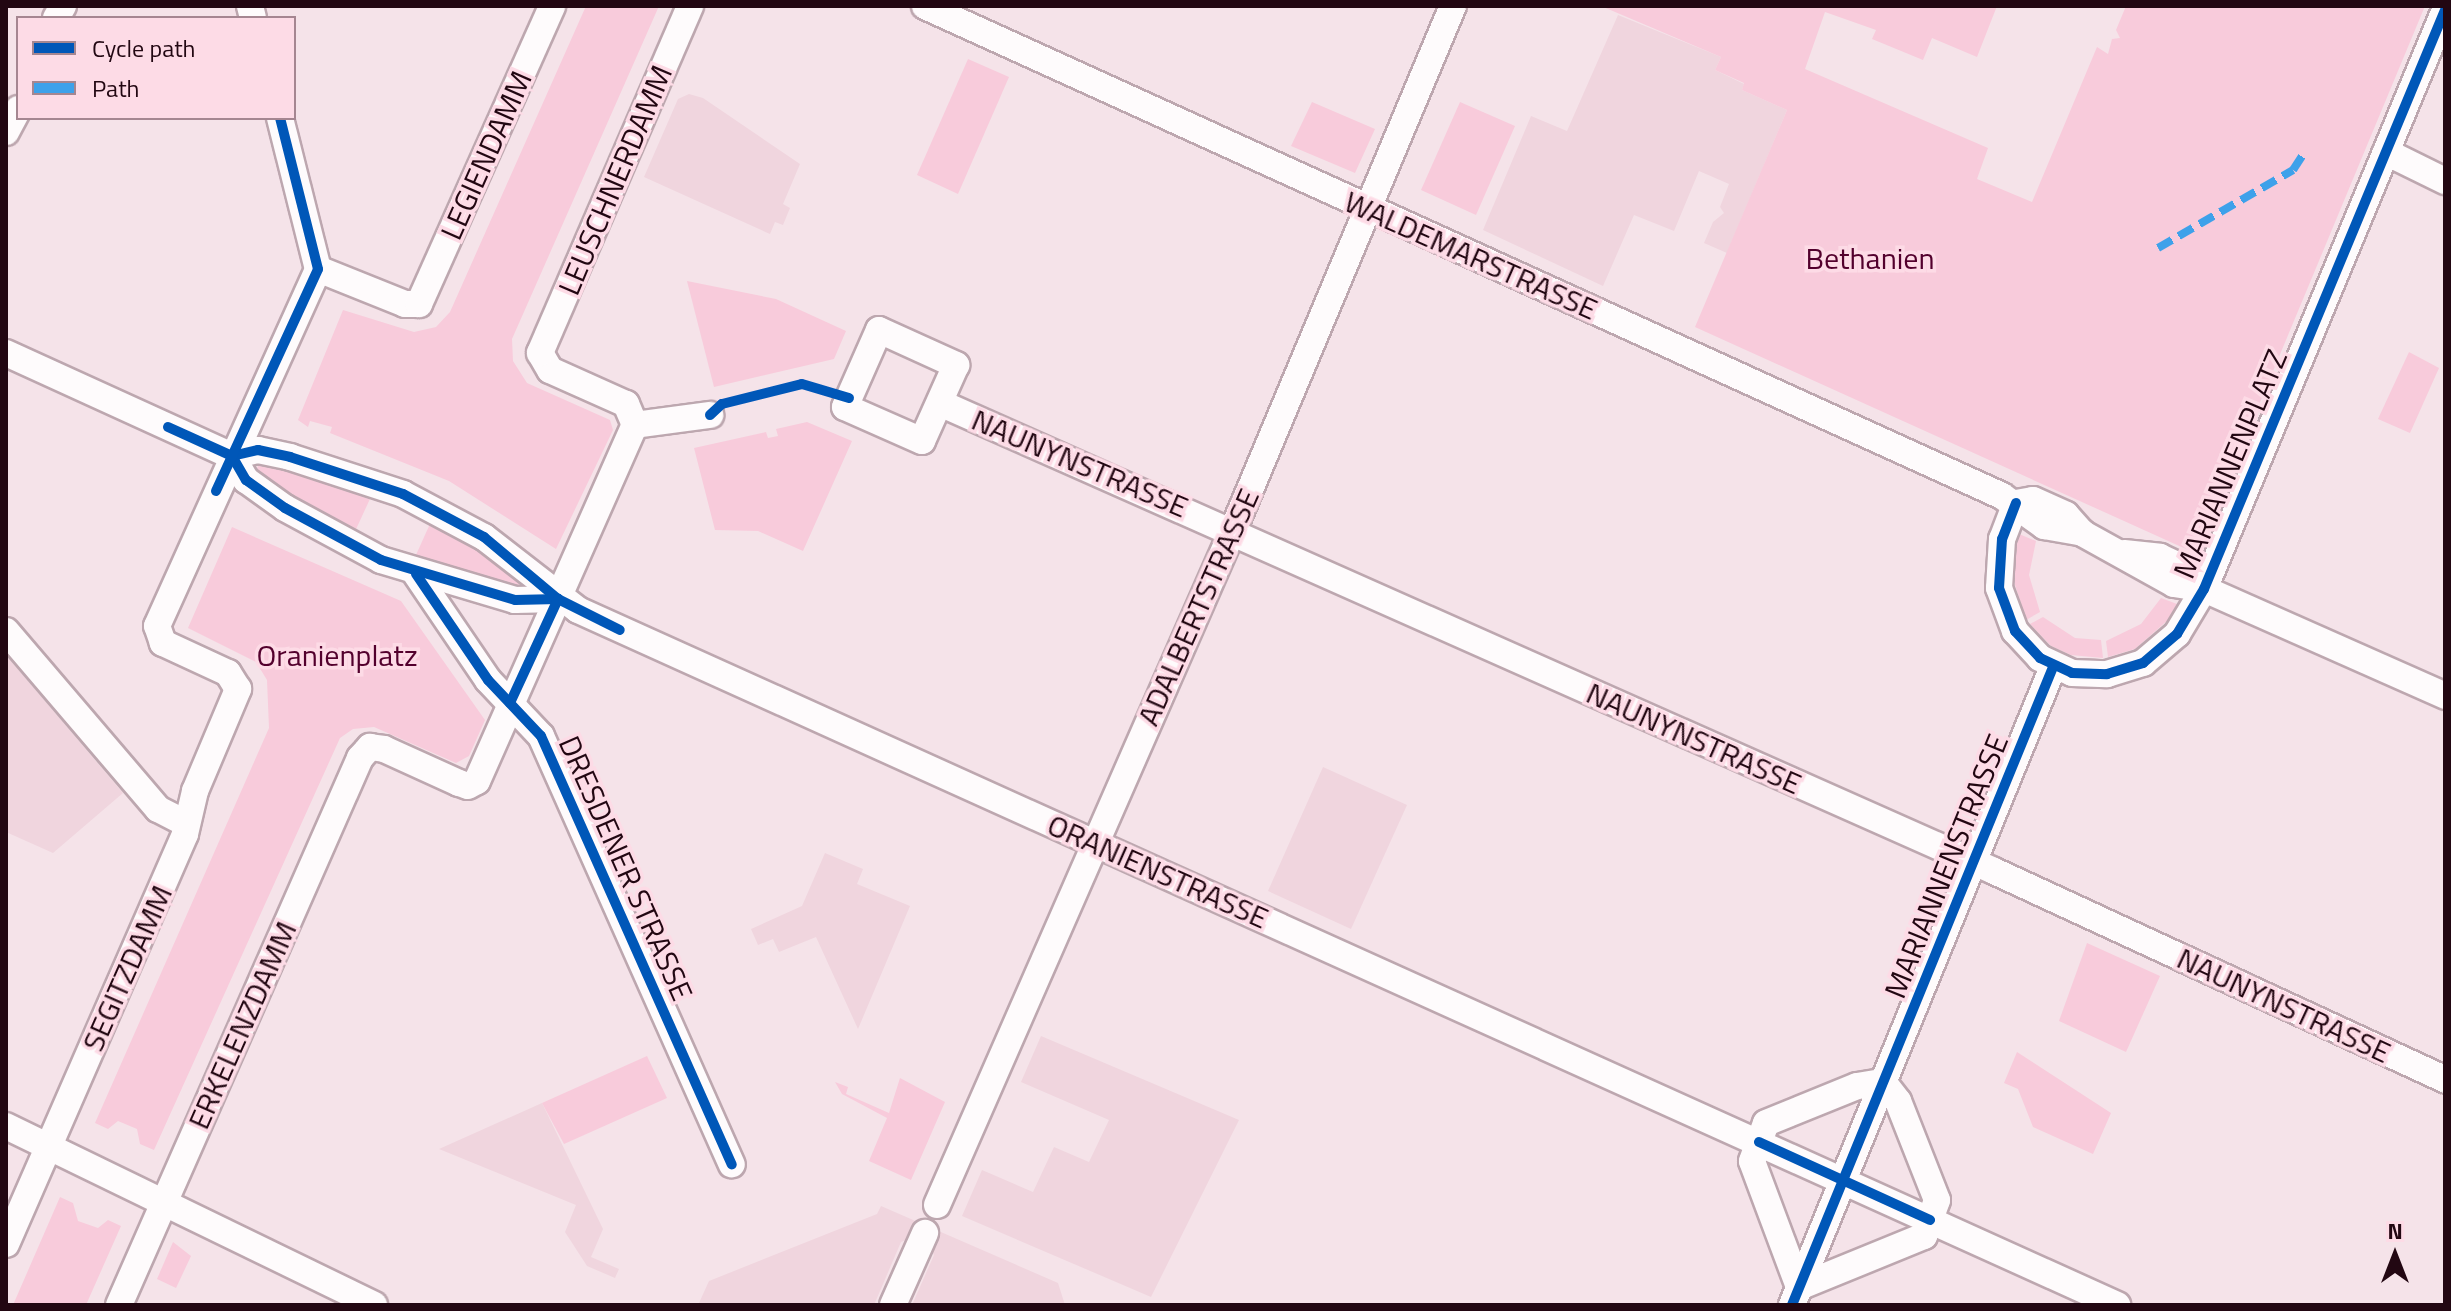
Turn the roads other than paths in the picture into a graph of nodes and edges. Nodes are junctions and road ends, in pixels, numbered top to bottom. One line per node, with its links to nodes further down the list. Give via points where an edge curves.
1 (552, 6): 12 (street, LEGIENDAMM, via 419,304 405,304)
2 (690, 6): 16 (street, LEUSCHNERDAMM, via 540,353 550,370 626,404)
3 (925, 6): 11 (street, WALDEMARSTRASSE)
4 (1453, 6): 11 (street, ADALBERTSTRASSE)
5 (2445, 10): 9 (street, MARIANNENPLATZ)
6 (16, 113): 8 (street)
7 (281, 120): 12 (street)
8 (6, 132)
9 (2386, 152): 10 (street); 21 (street, MARIANNENPLATZ)
10 (2445, 181)
11 (1369, 209): 18 (street, WALDEMARSTRASSE); 19 (street, ADALBERTSTRASSE)
12 (318, 269): 17 (street)
13 (6, 353): 17 (street, ORANIENSTRASSE)
14 (940, 403): 14 (street, NAUNYNSTRASSE, via 956,365 879,330 845,407 922,441); 19 (street, NAUNYNSTRASSE)
15 (710, 415): 16 (street)
16 (635, 425): 22 (street)
17 (232, 456): 20 (street, ORANIENSTRASSE, via 246,480 285,508); 22 (street, ORANIENSTRASSE, via 258,450 290,457 403,494 484,537); 27 (street, SEGITZDAMM, via 157,636 228,673 238,689)
18 (2016, 503): 21 (street, WALDEMARSTRASSE, via 2025,517 2044,526 2082,533 2164,580 2185,589); 24 (street, via 2002,539 2002,602 2025,644)
19 (1233, 530): 28 (street, ADALBERTSTRASSE); 29 (street, NAUNYNSTRASSE)
20 (416, 574): 22 (street, ORANIENSTRASSE, via 515,600); 26 (street, DRESDENER STRASSE, via 488,680)
21 (2204, 589): 24 (street, MARIANNENPLATZ, via 2177,634 2143,663 2107,674); 25 (street, WALDEMARSTRASSE)
22 (558, 599): 26 (street); 28 (street, ORANIENSTRASSE)
23 (6, 631): 27 (street, via 158,809)
24 (2053, 667): 29 (street, MARIANNENSTRASSE)
25 (2445, 696)
26 (510, 703): 35 (street, DRESDENER STRASSE, via 541,736); 37 (street, ERKELENZDAMM, via 472,785 370,747 360,758)
27 (186, 823): 34 (street, SEGITZDAMM)
28 (1095, 842): 33 (street, ORANIENSTRASSE); 38 (street, ADALBERTSTRASSE)
29 (1974, 862): 30 (street, NAUNYNSTRASSE); 31 (street, MARIANNENSTRASSE)
30 (2445, 1079)
31 (1883, 1082): 33 (street, via 1861,1084 1766,1123); 36 (street, MARIANNENSTRASSE); 39 (street, via 1898,1101 1937,1200)
32 (6, 1126): 34 (street)
33 (1759, 1142): 36 (street, ORANIENSTRASSE); 42 (street, via 1752,1161)
34 (49, 1147): 37 (street); 41 (street, SEGITZDAMM)
35 (732, 1164)
36 (1843, 1180): 39 (street, ORANIENSTRASSE); 42 (street, MARIANNENSTRASSE)
37 (163, 1203): 43 (street, ERKELENZDAMM); 44 (street)
38 (937, 1205)
39 (1930, 1220): 42 (street, via 1924,1236); 46 (street)
40 (925, 1233): 45 (street)
41 (6, 1244)
42 (1796, 1296)
43 (119, 1305)
44 (374, 1305)
45 (893, 1305)
46 (2117, 1305)

